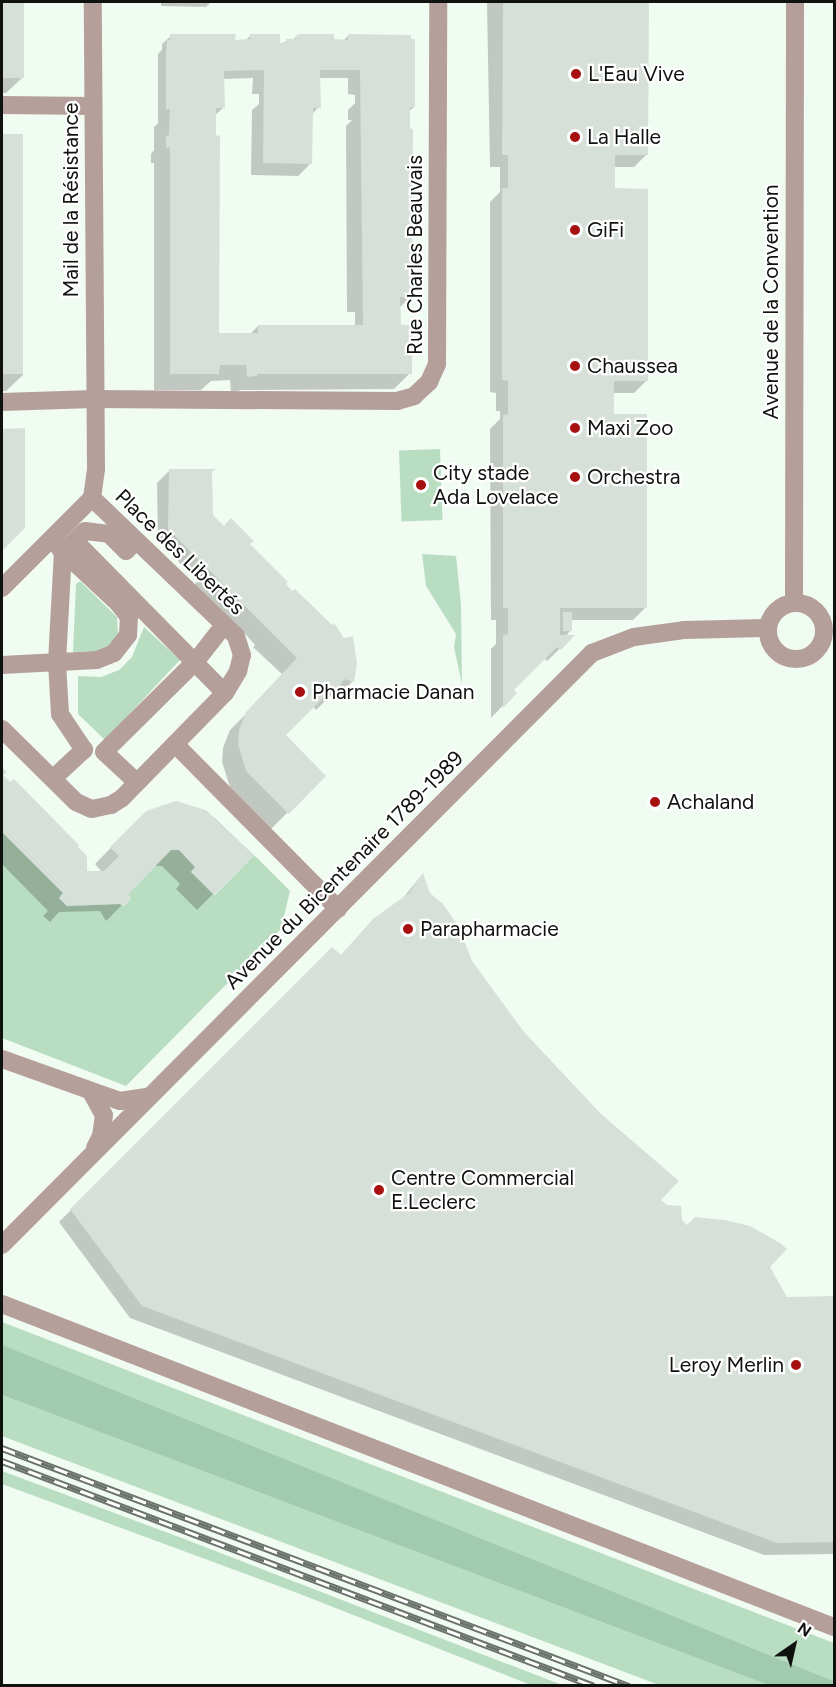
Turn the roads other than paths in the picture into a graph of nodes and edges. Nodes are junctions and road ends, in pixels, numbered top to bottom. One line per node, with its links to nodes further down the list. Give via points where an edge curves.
1 (93, 2): 5 (street, Mail de la Résistance)
2 (438, 2): 6 (street, Rue Charles Beauvais, via 437,364 429,382 414,396 397,401)
3 (795, 2): 12 (street, Avenue de la Convention)
4 (2, 105): 5 (street)
5 (92, 106): 6 (street, Mail de la Résistance)
6 (94, 399): 7 (street, Rue Charles Beauvais); 8 (street, Mail de la Résistance, via 96,468)
7 (2, 402)
8 (92, 498): 11 (street); 23 (street, Place des Libertés, via 236,636 242,655 238,671 225,693)
9 (66, 547): 10 (street); 10 (street, via 86,531 109,534 126,551); 19 (street); 19 (street, via 129,617 128,635 114,653 97,660)
10 (105, 571): 18 (street)
11 (2, 588)
12 (794, 602): 13 (street, via 810,606); 14 (street, via 773,614)
13 (829, 624): 16 (street)
14 (768, 628): 16 (street, via 772,646 784,656 799,659); 28 (street, Avenue du Bicentenaire 1789-1989, via 684,630 634,637 592,652)
15 (218, 633): 18 (street)
16 (815, 652): 17 (street)
17 (834, 652)
18 (196, 661): 21 (street); 25 (street)
19 (57, 662): 20 (street); 24 (street, via 60,714)
20 (2, 665)
21 (219, 687)
22 (2, 729): 23 (street, Place des Libertés, via 76,802 92,808 111,805 122,798)
23 (175, 744): 28 (street)
24 (84, 750): 25 (street); 26 (street)
25 (105, 752): 27 (street)
26 (60, 772)
27 (130, 776)
28 (338, 909): 31 (street, Avenue du Bicentenaire 1789-1989)
29 (2, 1059): 30 (street)
30 (91, 1092): 31 (street, via 120,1101); 32 (street, via 104,1115 101,1136)
31 (150, 1096): 32 (street, Avenue du Bicentenaire 1789-1989)
32 (91, 1154): 33 (street, Avenue du Bicentenaire 1789-1989)
33 (2, 1245)
34 (2, 1304): 35 (street)
35 (834, 1627)

